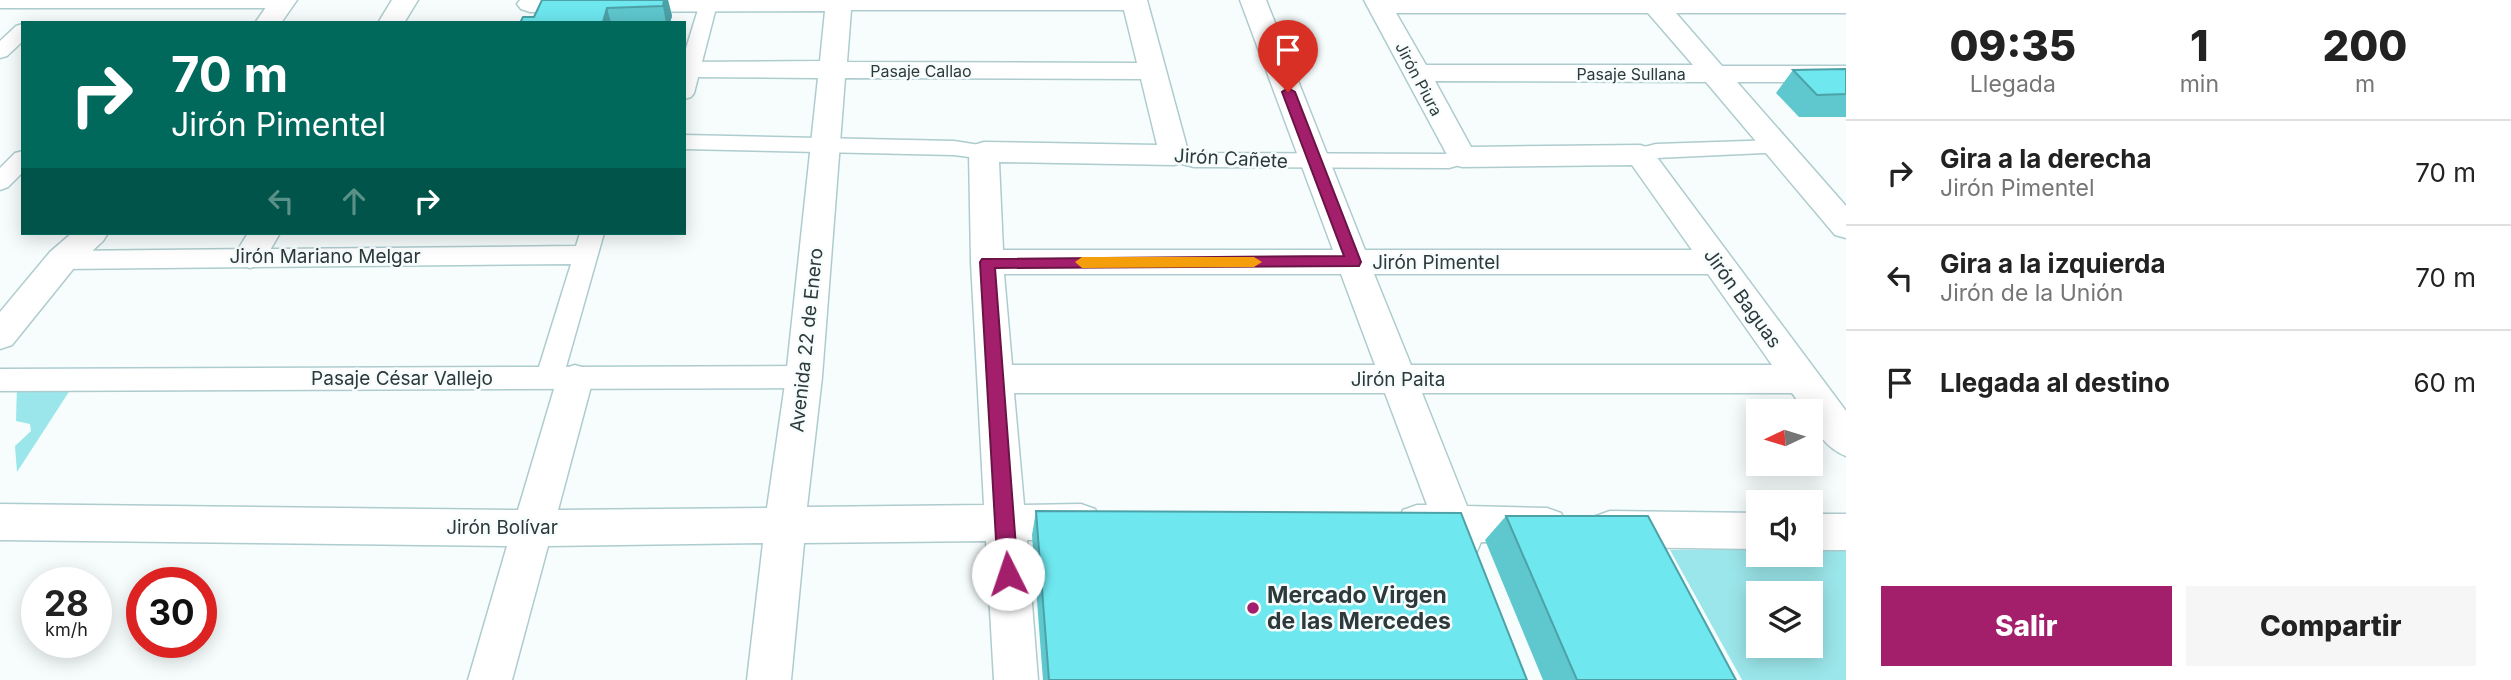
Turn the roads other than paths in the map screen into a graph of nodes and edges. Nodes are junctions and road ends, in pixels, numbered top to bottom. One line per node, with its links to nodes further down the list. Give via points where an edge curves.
1 (404, 0): 17 (street)
2 (1253, 0): 34 (street)
3 (40, 1): 4 (street); 7 (street); 14 (street)
4 (169, 1): 5 (street); 15 (street)
5 (284, 1): 16 (street)
6 (1134, 1): 8 (street); 21 (street)
7 (0, 2)
8 (839, 2): 11 (street); 20 (street, Avenida 22 de Enero)
9 (1653, 2): 10 (street); 12 (street); 23 (street)
10 (1378, 3): 22 (street, Jirón Piura)
11 (708, 4): 13 (street); 25 (street)
12 (1846, 5)
13 (528, 9)
14 (32, 21)
15 (151, 21)
16 (269, 21)
17 (392, 21)
18 (21, 32): 19 (street)
19 (0, 52)
20 (833, 70): 21 (street, Pasaje Callao); 25 (street, Pasaje Callao); 27 (street, Avenida 22 de Enero)
21 (1152, 71): 30 (street)
22 (1417, 73): 23 (street, Pasaje Sullana); 32 (street, Jirón Piura)
23 (1714, 74): 24 (street, Pasaje Sullana); 28 (street)
24 (1846, 74)
25 (687, 81)
26 (686, 142): 27 (street, Jirón Cañete)
27 (825, 147): 29 (street, Jirón Cañete); 45 (street, Avenida 22 de Enero)
28 (1777, 147): 31 (street, Jirón Cañete); 36 (street)
29 (984, 152): 30 (street, Jirón Cañete); 41 (street)
30 (1174, 155): 34 (street, Jirón Cañete, via 1194,160)
31 (1640, 155): 32 (street, Jirón Cañete); 43 (street, Jirón Baguas)
32 (1462, 157): 34 (street, Jirón Cañete, via 1449,161)
33 (21, 160): 35 (street)
34 (1315, 161): 42 (street)
35 (0, 182)
36 (1846, 227)
37 (90, 235): 40 (street)
38 (257, 244): 39 (street, Jirón Mariano Melgar); 40 (street, Jirón Mariano Melgar)
39 (590, 244): 46 (street)
40 (62, 260): 44 (street)
41 (988, 262): 42 (street, Jirón Pimentel); 47 (street)
42 (1354, 262): 43 (street, Jirón Pimentel); 48 (street)
43 (1717, 262): 49 (street, Jirón Baguas)
44 (0, 336)
45 (804, 377): 46 (street, Pasaje César Vallejo); 57 (street, Avenida 22 de Enero)
46 (562, 378): 50 (street, Pasaje César Vallejo); 58 (street)
47 (995, 379): 48 (street, Jirón Paita); 53 (street)
48 (1398, 379): 49 (street, Jirón Paita); 56 (street)
49 (1802, 379): 51 (street, Jirón Baguas)
50 (0, 380)
51 (1846, 440)
52 (0, 522): 58 (street, Jirón Bolívar)
53 (1004, 522): 54 (street, Jirón Bolívar); 57 (street, Jirón Bolívar); 65 (street)
54 (1113, 522)
55 (1386, 523): 56 (street)
56 (1454, 523): 61 (street, via 1652,547); 62 (street)
57 (785, 525): 58 (street, Jirón Bolívar); 64 (street, Avenida 22 de Enero)
58 (533, 528): 63 (street)
59 (1823, 532): 60 (street)
60 (1846, 532)
61 (1746, 533)
62 (1474, 575)
63 (490, 680)
64 (769, 680)
65 (1016, 680)

